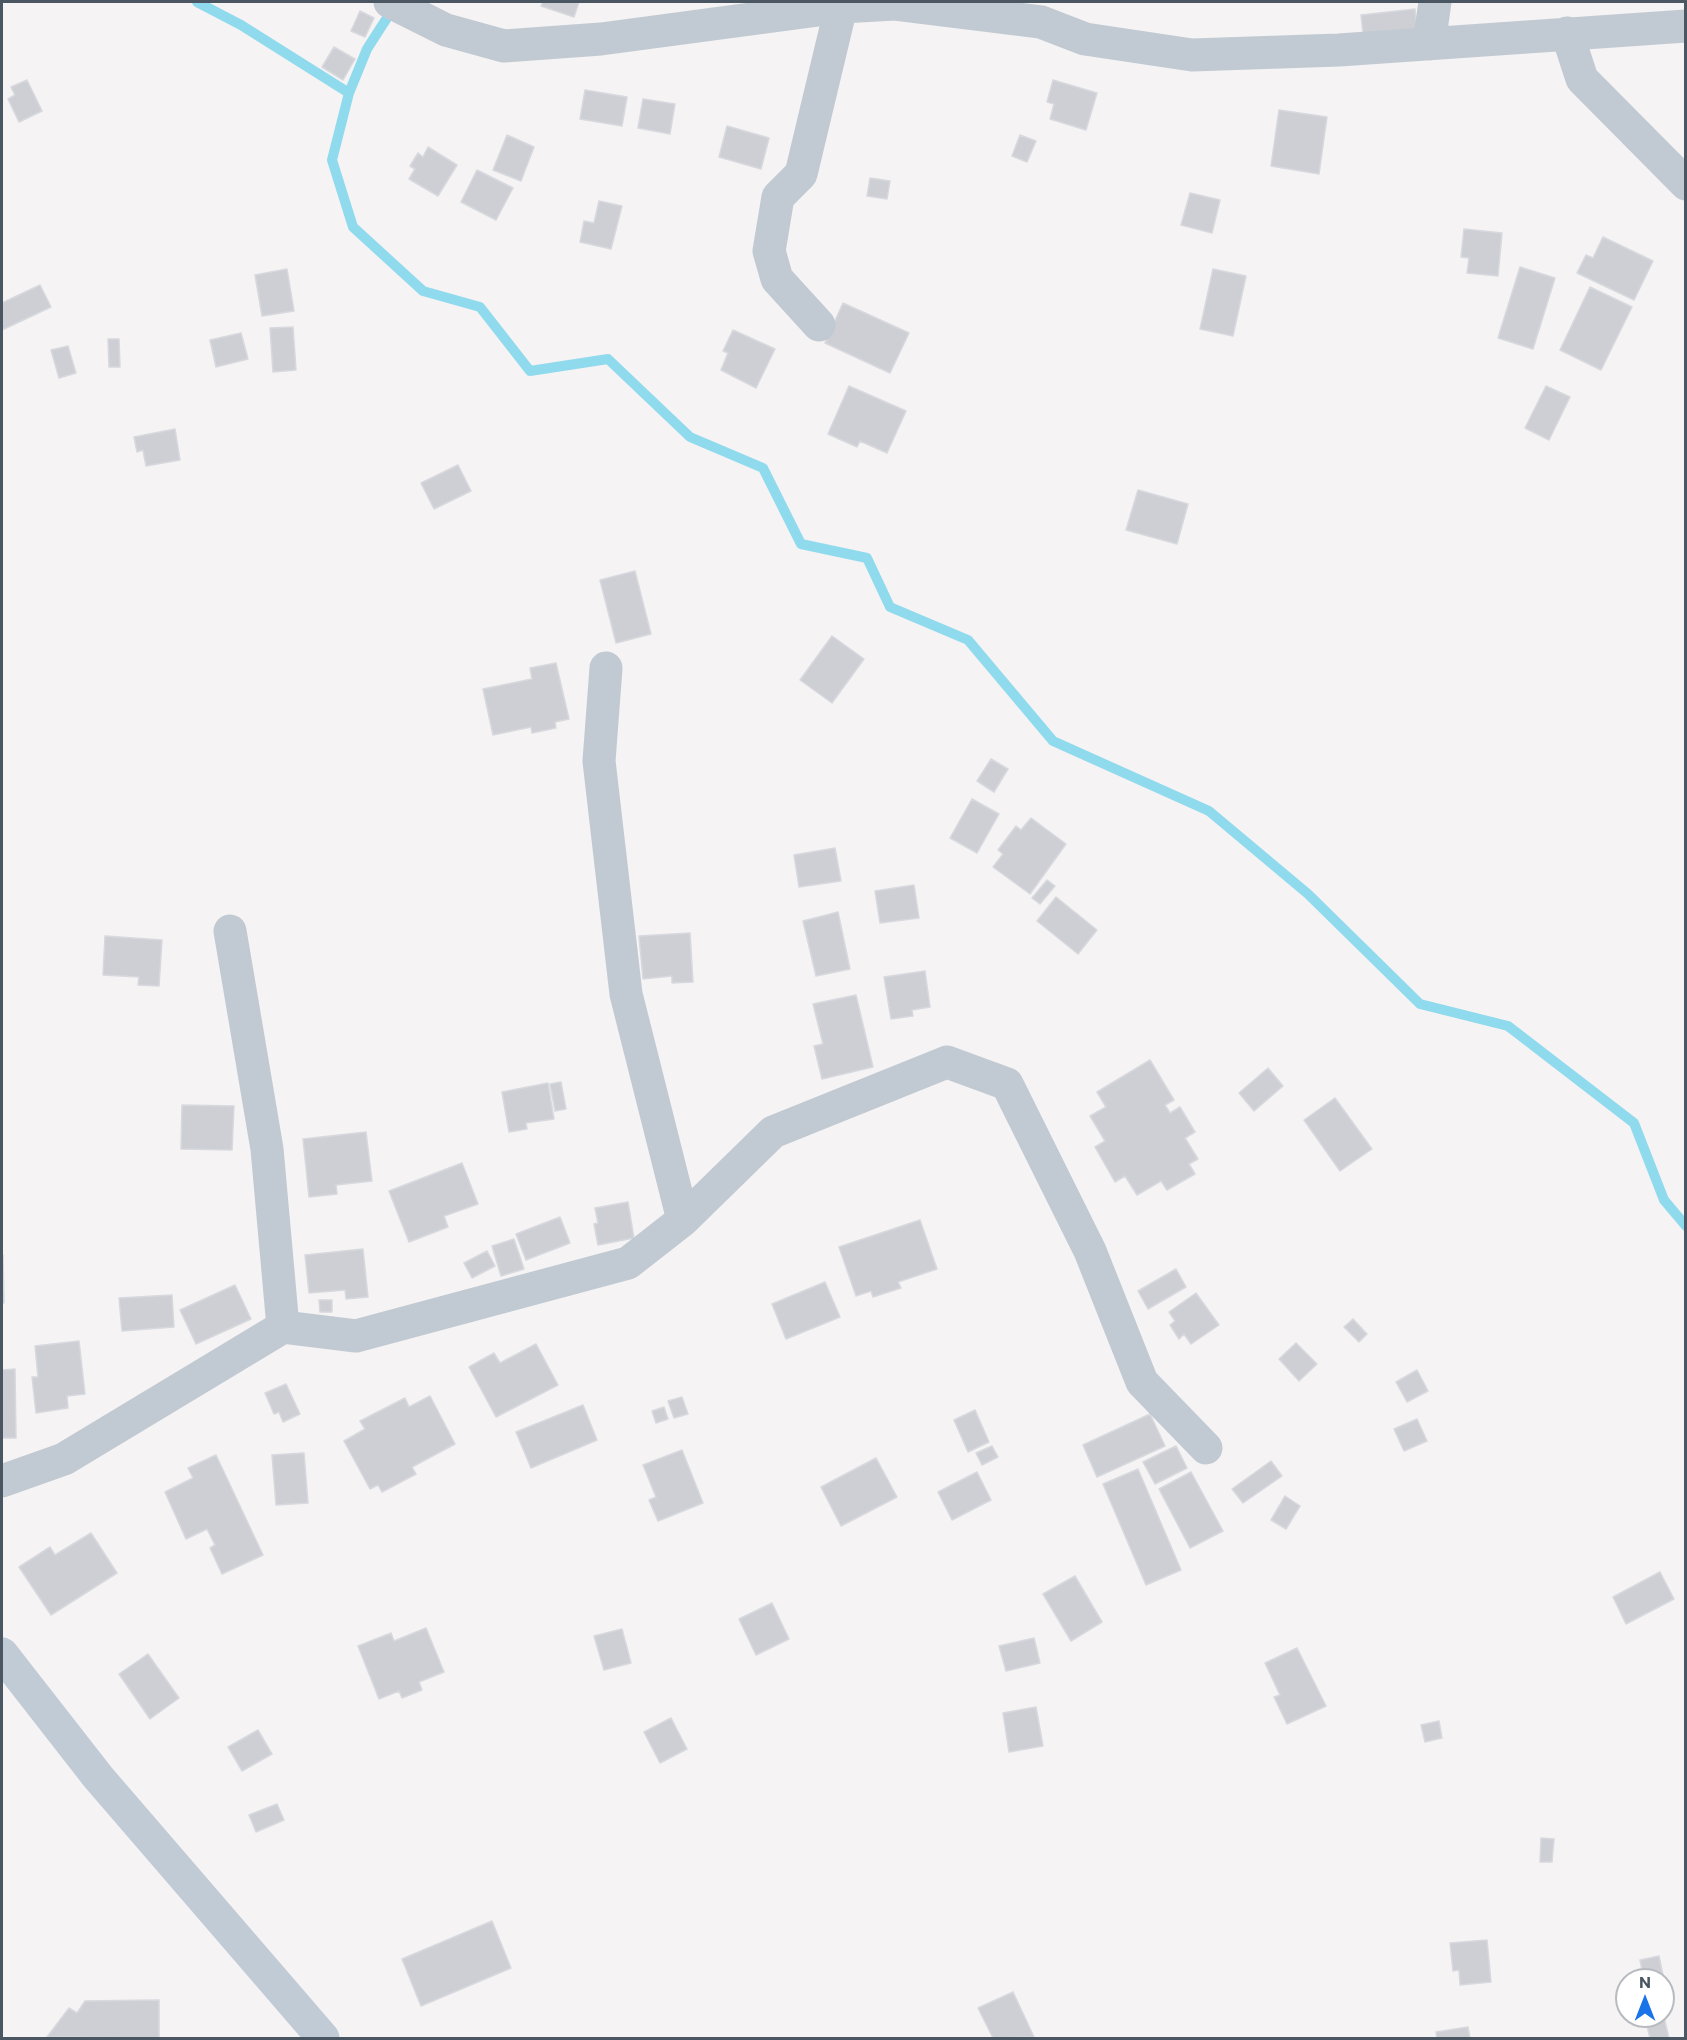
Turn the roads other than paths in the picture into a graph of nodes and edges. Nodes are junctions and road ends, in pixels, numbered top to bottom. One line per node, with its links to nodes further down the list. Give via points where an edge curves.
1 (390, 2): 3 (street, via 446,30 504,46 601,39)
2 (1435, 2): 6 (street)
3 (841, 7): 6 (street, via 895,4 1041,22 1085,39 1192,55); 8 (street, via 801,174 778,197 769,251 777,279)
4 (1686, 26): 5 (street)
5 (1567, 33): 6 (street); 7 (street, via 1582,79)
6 (1429, 44)
7 (1686, 184)
8 (819, 325)
9 (606, 669): 11 (street, via 599,760 626,994)
10 (230, 932): 12 (street, via 267,1149)
11 (683, 1220): 12 (street, via 628,1263 356,1336); 13 (street, via 773,1132 947,1062 1007,1084 1090,1251 1142,1382)
12 (283, 1327): 14 (street, via 64,1459)
13 (1206, 1448)
14 (2, 1481)
15 (2, 1654): 16 (street, via 98,1777)
16 (323, 2038)

